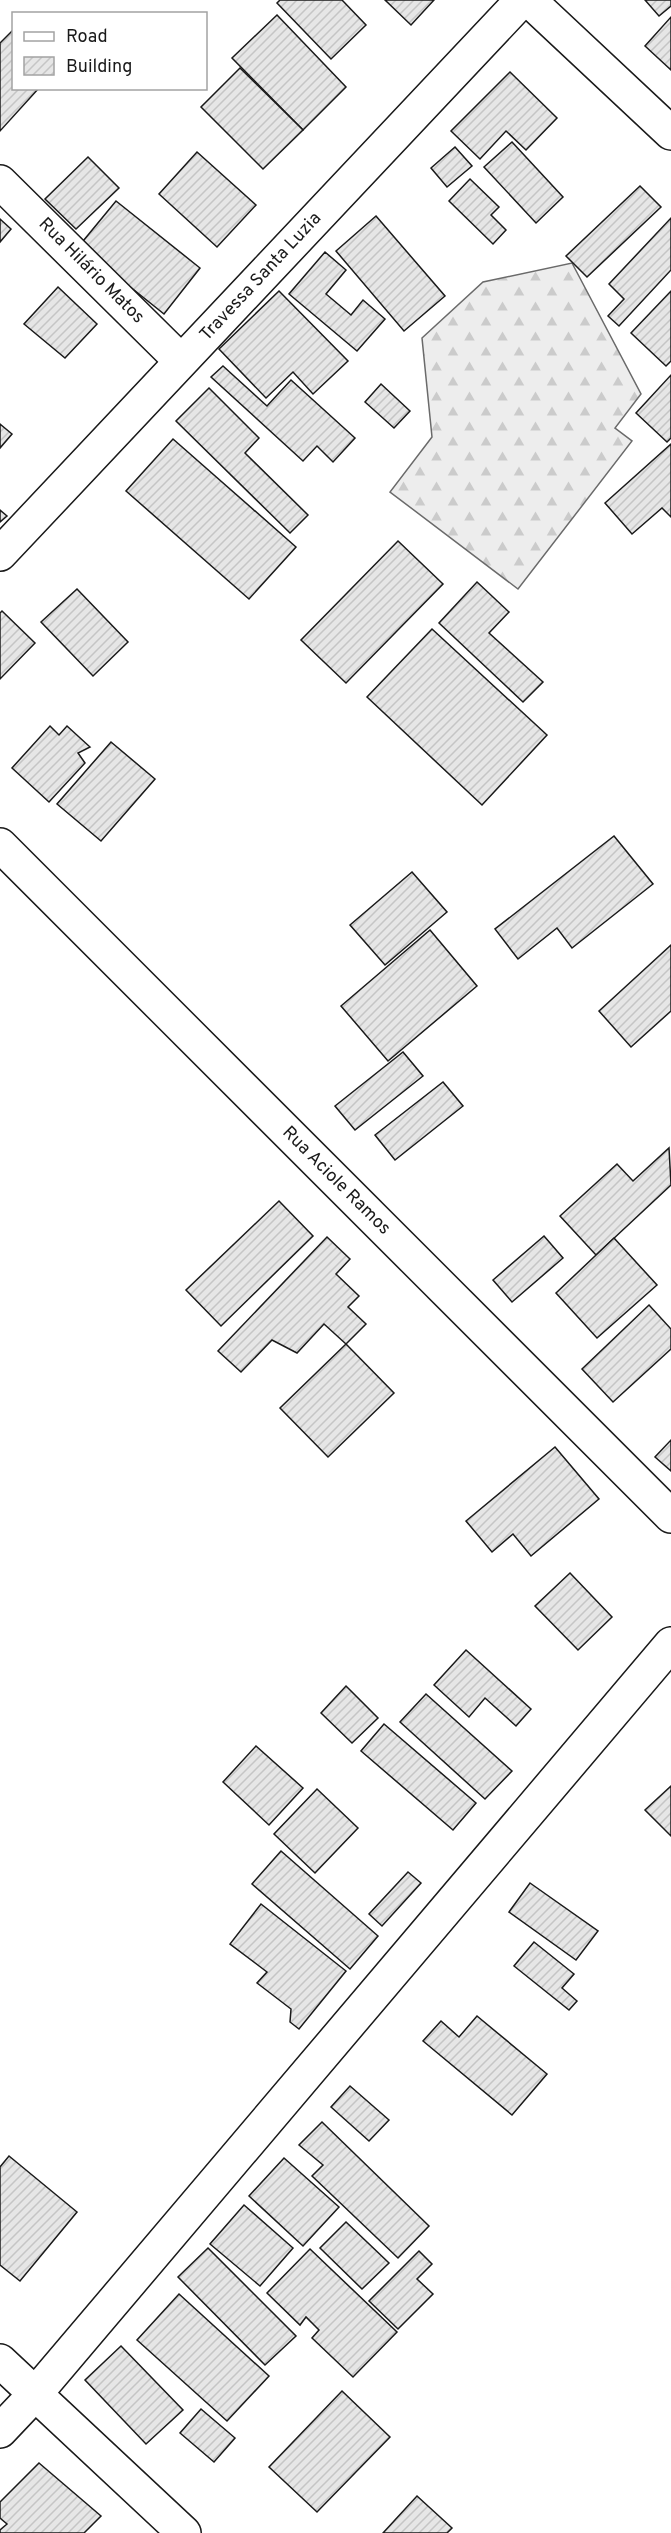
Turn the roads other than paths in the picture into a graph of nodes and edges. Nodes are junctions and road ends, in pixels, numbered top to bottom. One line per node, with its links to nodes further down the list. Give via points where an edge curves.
1 (522, 0): 5 (street, Travessa Santa Luzia)
2 (529, 0): 3 (street)
3 (671, 133)
4 (0, 182): 5 (street, Rua Hilário Matos)
5 (181, 361): 6 (street, Travessa Santa Luzia)
6 (0, 554)
7 (0, 845): 8 (street, Rua Aciole Ramos)
8 (671, 1516)
9 (671, 1644): 11 (street)
10 (0, 2361): 11 (street)
11 (36, 2393): 12 (street); 13 (street)
12 (0, 2431)
13 (184, 2533)

